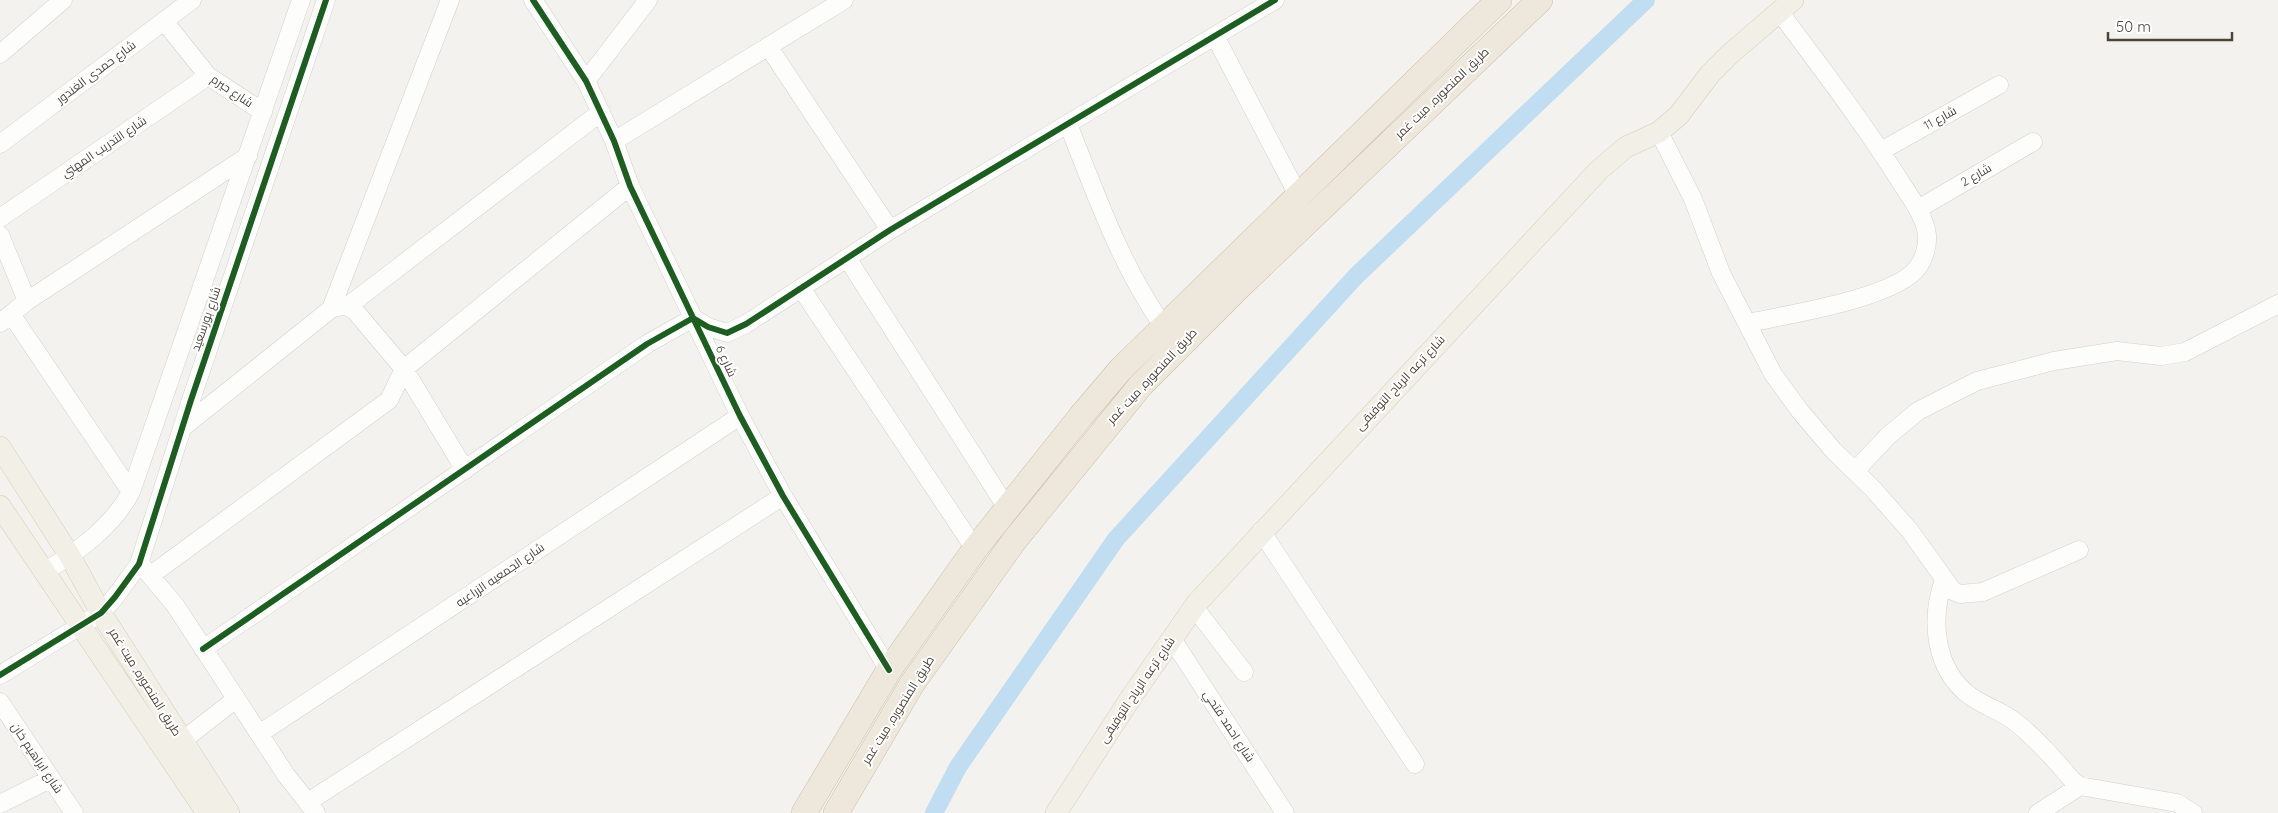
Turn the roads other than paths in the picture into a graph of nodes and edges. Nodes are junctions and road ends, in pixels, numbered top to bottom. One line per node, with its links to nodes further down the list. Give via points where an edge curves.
1 (64, 0): 16 (street)
2 (192, 0): 13 (street, شارع حمدى الغندور)
3 (301, 0): 20 (street, شارع بورسعيد)
4 (326, 0): 46 (street, شارع بورسعيد)
5 (450, 0): 39 (street)
6 (533, 0): 18 (street, شارع 6)
7 (648, 0): 18 (street)
8 (844, 0): 15 (street)
9 (1275, 0): 14 (street)
10 (1499, 0): 30 (highway, طريق المنصوره, ميت غمر)
11 (1540, 0): 71 (highway, طريق المنصوره, ميت غمر, via 1141,385 1014,541)
12 (1786, 6): 23 (main road, شارع ترعه الرياح التوفيقى, via 1730,54 1710,74 1679,115); 27 (street)
13 (164, 21): 17 (street, شارع حيرم); 26 (street, شارع حمدى الغندور)
14 (1215, 36): 22 (street); 30 (street)
15 (768, 46): 24 (street); 33 (street)
16 (0, 54)
17 (208, 76): 20 (street, شارع حيرم); 32 (street, شارع التدريب المهني)
18 (586, 81): 21 (street, شارع 6)
19 (1999, 85): 27 (street, شارع 11)
20 (263, 112): 28 (street, شارع بورسعيد)
21 (601, 112): 24 (street, شارع 6); 39 (street)
22 (1068, 124): 33 (street); 43 (street, via 1120,254)
23 (1659, 132): 42 (street, via 1693,199 1721,272); 56 (main road, شارع ترعه الرياح التوفيقى, via 1626,147 1598,170)
24 (614, 141): 29 (street, شارع 6)
25 (2034, 142): 31 (street, شارع 2)
26 (0, 144)
27 (1881, 151): 31 (street)
28 (248, 156): 37 (street); 45 (street, شارع بورسعيد)
29 (630, 186): 40 (street, شارع 6); 44 (street)
30 (1299, 196): 43 (highway, طريق المنصوره, ميت غمر)
31 (1918, 209): 42 (street, via 1927,234 1926,249 1918,268 1903,280 1861,298)
32 (0, 218)
33 (890, 230): 35 (street)
34 (0, 235): 37 (street)
35 (848, 258): 36 (street); 55 (street)
36 (801, 288): 40 (street, via 727,333); 57 (street)
37 (27, 301): 41 (street)
38 (2278, 304): 51 (street, via 2175,355 2117,351 1977,380 1918,411 1889,434)
39 (340, 308): 44 (street, via 355,310); 48 (street)
40 (693, 318): 47 (street, شارع 6); 50 (street, via 647,344)
41 (6, 319): 52 (street)
42 (1748, 323): 51 (street, via 1779,381 1817,430)
43 (1164, 327): 55 (highway, طريق المنصوره, ميت غمر, via 1121,369)
44 (404, 370): 50 (street); 60 (street, via 389,400)
45 (167, 392): 46 (street); 52 (street, شارع بورسعيد)
46 (191, 400): 48 (street, شارع بورسعيد)
47 (740, 416): 53 (street, شارع 6); 74 (street, شارع الجمعيه الزراعيه)
48 (182, 428): 60 (street, شارع بورسعيد)
49 (0, 447): 59 (main road, طريق المنصوره, ميت غمر)
50 (465, 470): 67 (street)
51 (1855, 471): 62 (street, via 1910,531)
52 (131, 492): 59 (street, شارع بورسعيد, via 118,514)
53 (783, 496): 68 (street, شارع 6); 80 (street)
54 (0, 506): 61 (main road, طريق المنصوره, ميت غمر)
55 (1007, 508): 57 (highway, طريق المنصوره, ميت غمر)
56 (1261, 531): 63 (main road, شارع ترعه الرياح التوفيقى); 76 (street)
57 (975, 549): 68 (highway, طريق المنصوره, ميت غمر)
58 (2079, 550): 62 (street, via 1983,592 1960,594)
59 (70, 556): 61 (street, شارع بورسعيد); 64 (main road, طريق المنصوره, ميت غمر)
60 (145, 569): 64 (street, شارع بورسعيد); 67 (street, via 175,605)
61 (45, 571): 65 (main road, طريق المنصوره, ميت غمر)
62 (1944, 580): 78 (street, via 1937,599 1936,638 1954,679 1969,695 2025,730)
63 (1194, 607): 66 (main road, شارع ترعه الرياح التوفيقى); 69 (street)
64 (101, 613): 65 (street, شارع بورسعيد); 75 (main road, طريق المنصوره, ميت غمر)
65 (81, 627): 70 (street, شارع بورسعيد); 82 (main road, طريق المنصوره, ميت غمر)
66 (1172, 639): 86 (main road, شارع ترعه الرياح التوفيقى); 87 (street, شارع احمد فتحي)
67 (203, 649): 72 (street)
68 (889, 670): 71 (highway); 84 (highway, طريق المنصوره, ميت غمر)
69 (1244, 672)
70 (0, 675)
71 (912, 684): 85 (highway, طريق المنصوره, ميت غمر)
72 (236, 700): 74 (street); 75 (street)
73 (0, 702): 77 (street, شارع ابراهيم خان)
74 (260, 734): 80 (street, via 286,775)
75 (182, 741): 83 (main road, طريق المنصوره, ميت غمر)
76 (1415, 764)
77 (50, 779): 79 (street); 81 (street, شارع ابراهيم خان)
78 (2080, 786): 88 (street); 89 (street, via 2164,799)
79 (0, 804)
80 (312, 807)
81 (74, 813)
82 (207, 813)
83 (230, 813)
84 (804, 813)
85 (836, 813)
86 (1056, 813)
87 (1285, 813)
88 (2038, 813)
89 (2193, 813)

